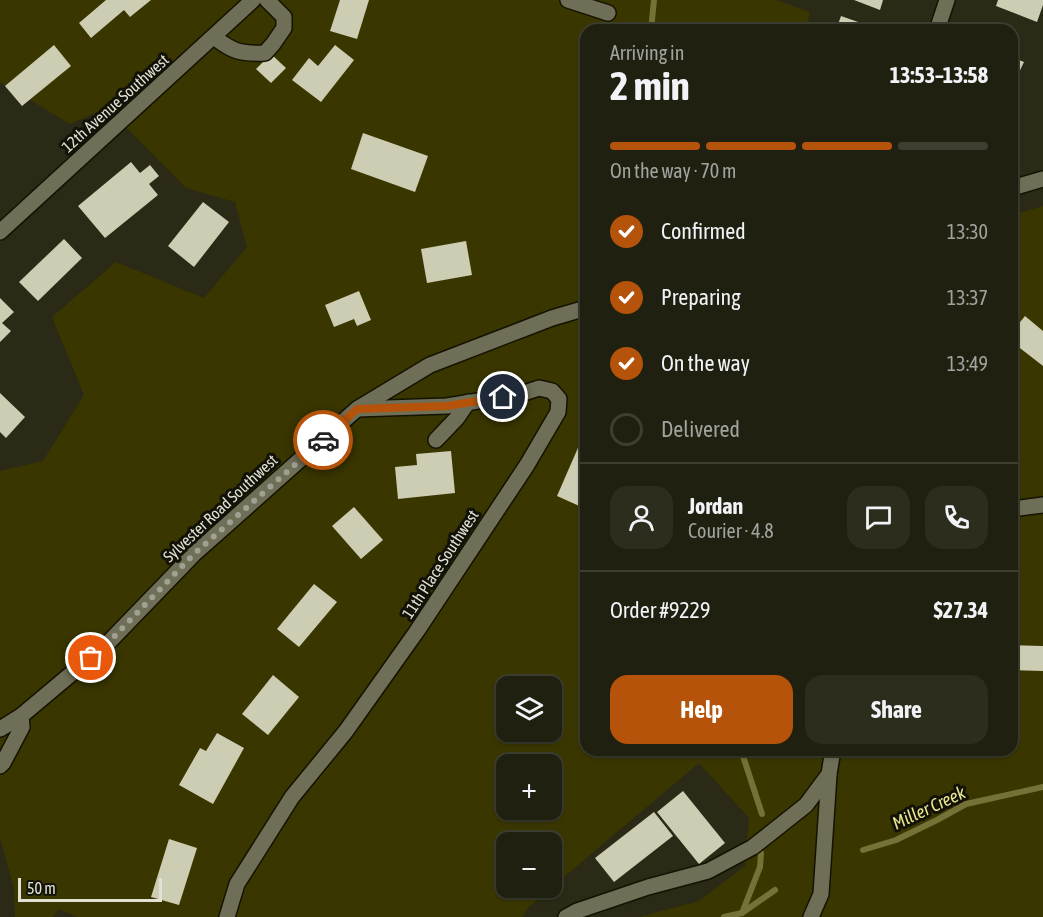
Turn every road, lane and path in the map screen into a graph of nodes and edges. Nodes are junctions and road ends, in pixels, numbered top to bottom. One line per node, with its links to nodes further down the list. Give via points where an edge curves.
1 (253, 0): 7 (street, 12th Avenue Southwest)
2 (267, 0): 7 (street, via 284,17 284,28 265,53 246,54)
3 (568, 0): 5 (street)
4 (947, 0): 6 (street)
5 (608, 13)
6 (939, 24)
7 (214, 37): 10 (street, 12th Avenue Southwest)
8 (1043, 179): 9 (street)
9 (1018, 186)
10 (0, 232)
11 (580, 310): 13 (street, Sylvester Road Southwest, via 430,365)
12 (468, 402): 13 (street, 11th Place Southwest); 14 (street); 22 (street, 11th Place Southwest, via 539,388 552,391 559,399 558,412 527,465 417,630 346,731 292,797 237,884)
13 (357, 409): 17 (street, Sylvester Road Southwest, via 194,554 108,643)
14 (436, 440)
15 (1036, 506): 16 (street)
16 (1018, 508)
17 (21, 716): 18 (street, Sylvester Road Southwest); 20 (street, via 22,727)
18 (0, 729)
19 (832, 756): 21 (street)
20 (0, 766)
21 (829, 774): 23 (street, via 806,805 753,847 708,871 648,887); 24 (street, via 821,894)
22 (227, 917)
23 (566, 917)
24 (811, 917)

